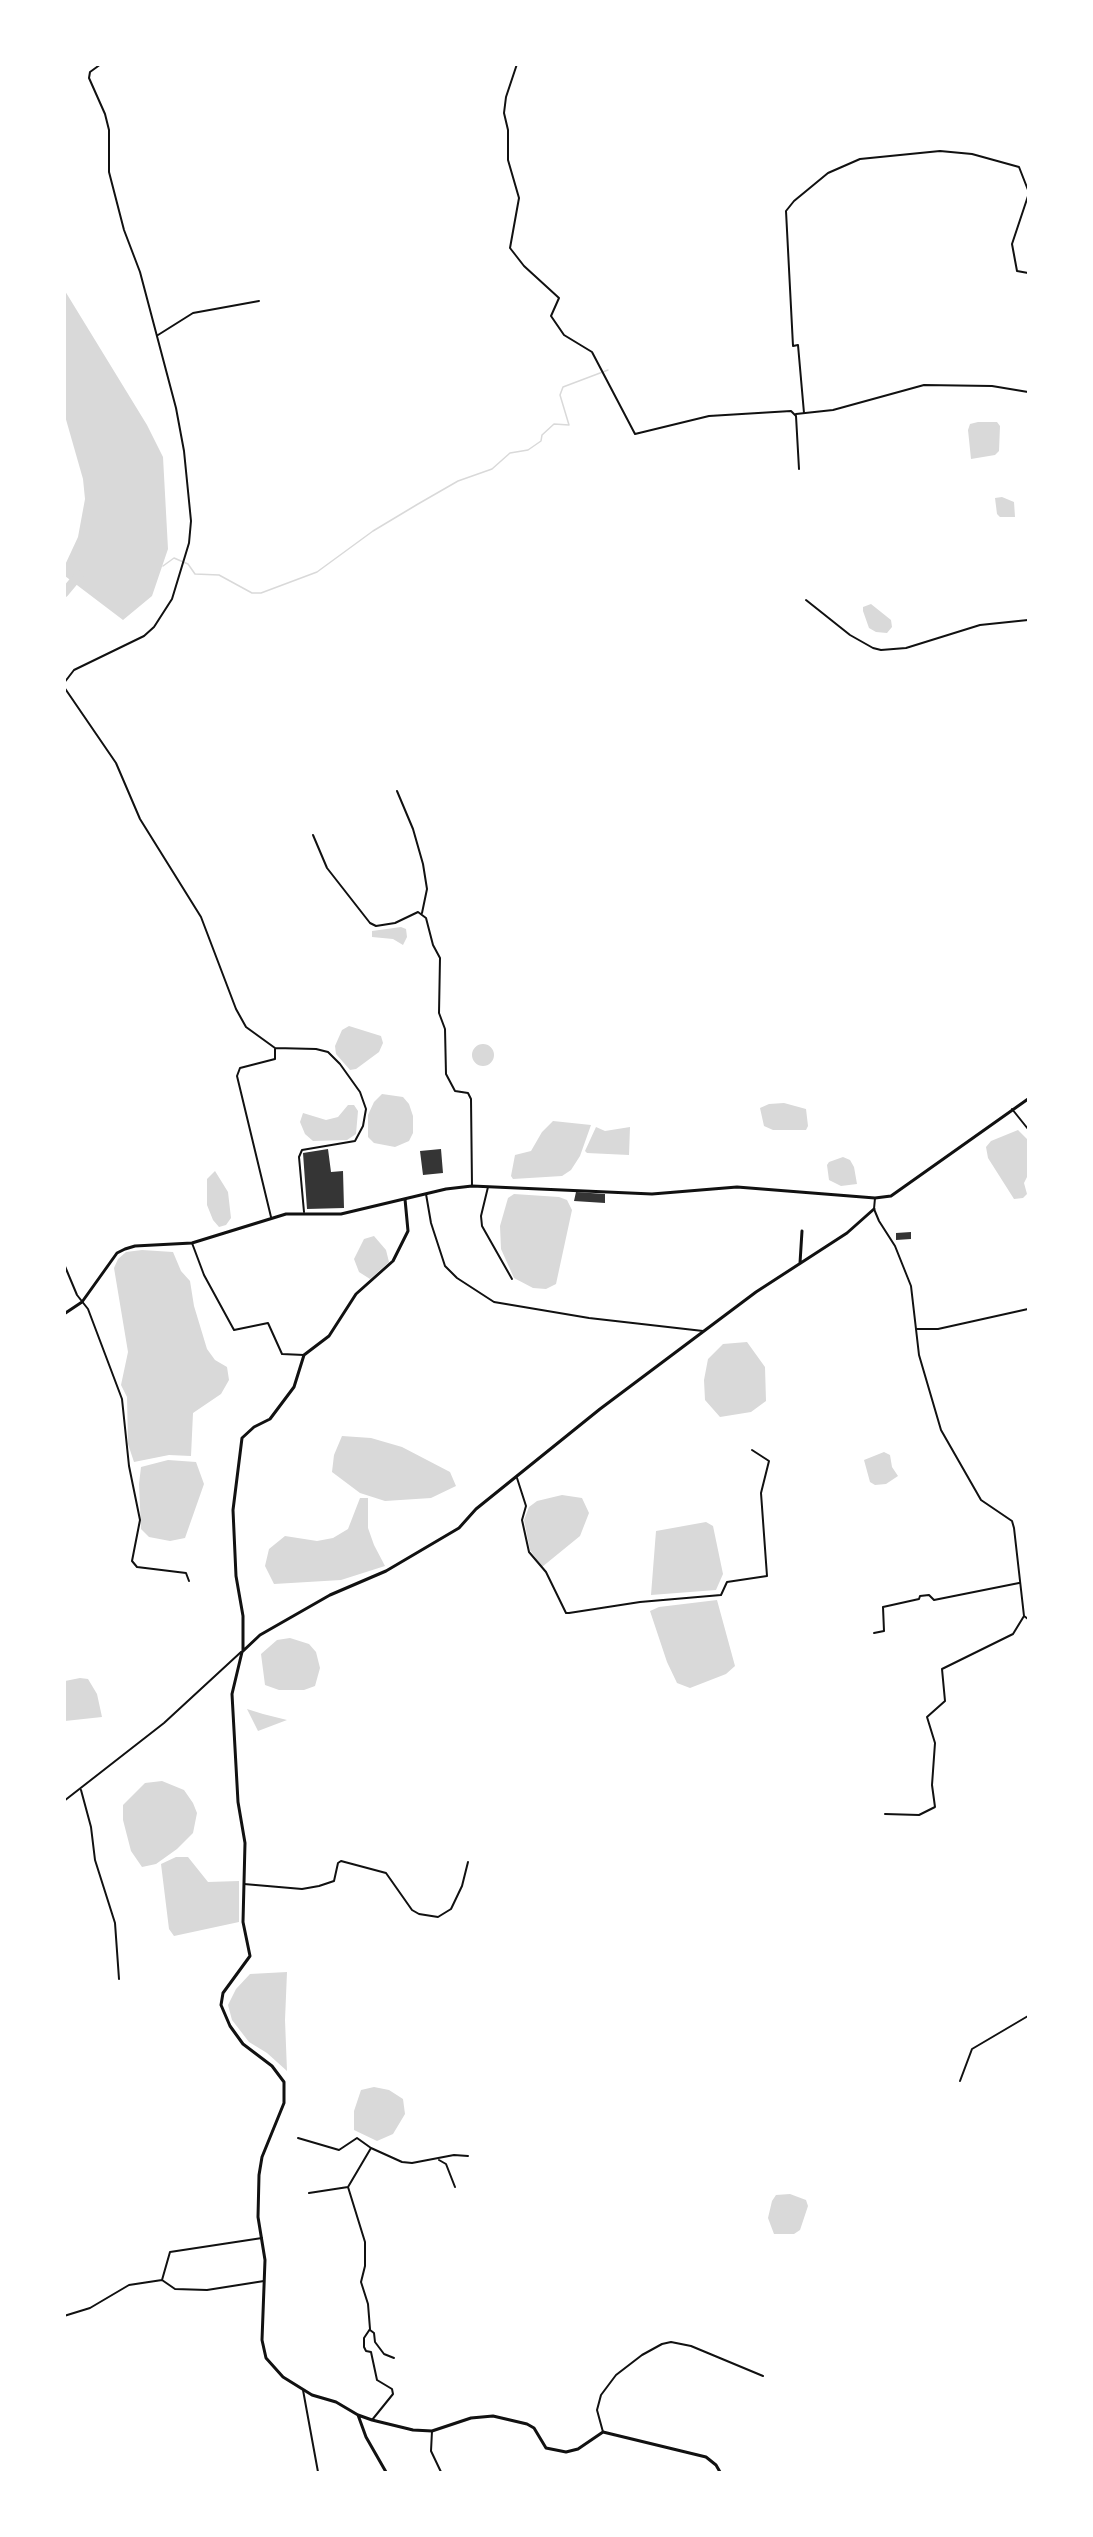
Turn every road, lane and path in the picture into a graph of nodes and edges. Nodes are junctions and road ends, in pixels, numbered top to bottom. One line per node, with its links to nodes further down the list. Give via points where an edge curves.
1 (101, 64): 7 (street, via 88,78 105,114 109,172)
2 (517, 64): 10 (street, via 504,113 508,160 519,198 510,248 560,298 551,316 564,335 592,352 635,434 709,416 780,410)
3 (1029, 190): 9 (street, via 1019,167 972,154 940,151 860,159 828,173 794,201 786,211 786,222 793,346 798,345)
4 (1029, 196): 5 (street, via 1012,244 1017,271)
5 (1029, 273)
6 (259, 301): 7 (street, via 192,313)
7 (158, 335): 14 (street, via 178,417 190,501 189,543 169,605 154,627 144,636 74,670)
8 (1029, 392): 9 (street, via 992,386 924,385 833,410)
9 (804, 413): 10 (street)
10 (796, 414): 11 (street)
11 (799, 469)
12 (806, 600): 13 (street, via 850,635 881,650 906,648 980,625)
13 (1029, 620)
14 (64, 685): 18 (street, via 104,741 140,819 201,917 246,1027)
15 (397, 791): 17 (street, via 423,864 427,889)
16 (313, 835): 17 (street, via 327,868 370,923 395,923)
17 (422, 913): 22 (street, via 440,958 439,1013 445,1029 446,1074 455,1091 468,1093 471,1099)
18 (275, 1048): 28 (street, via 328,1052 348,1074 366,1109 355,1141 302,1150 299,1157); 29 (street, via 275,1059 240,1068 237,1076)
19 (1029, 1099): 20 (street)
20 (1012, 1109): 21 (street); 25 (street, via 908,1186 891,1196)
21 (1029, 1129)
22 (472, 1186): 23 (street); 24 (street)
23 (488, 1187): 25 (street, via 652,1194 737,1187); 34 (street, via 482,1226)
24 (426, 1194): 26 (street); 39 (street, via 445,1266 494,1302)
25 (875, 1197): 27 (street)
26 (405, 1199): 28 (street, via 341,1214); 40 (street, via 408,1231 393,1260 356,1294 329,1336)
27 (874, 1209): 32 (street, via 847,1233); 38 (street, via 896,1246 912,1286)
28 (304, 1212): 29 (street)
29 (271, 1217): 31 (street)
30 (802, 1232): 32 (street)
31 (192, 1243): 35 (street, via 135,1246 117,1253); 40 (street, via 204,1275 234,1330 268,1323 282,1354)
32 (800, 1263): 39 (street)
33 (64, 1264): 35 (street)
34 (512, 1279)
35 (82, 1302): 37 (street); 43 (street, via 122,1398 129,1466 140,1520 132,1562 137,1567 186,1573)
36 (1029, 1309): 38 (street, via 938,1329)
37 (64, 1314)
38 (916, 1329): 44 (street, via 941,1430 981,1500 1012,1521)
39 (703, 1331): 42 (street)
40 (304, 1355): 48 (street, via 289,1395 270,1419 245,1432 238,1454 233,1510)
41 (752, 1450): 42 (street, via 769,1461 760,1492 767,1576 727,1582 721,1595 566,1613 546,1572 529,1552 522,1520 526,1506)
42 (517, 1478): 48 (street, via 476,1509 459,1528 434,1544 386,1571 330,1595 260,1635)
43 (189, 1581)
44 (1019, 1583): 45 (street); 47 (street, via 942,1599 920,1596 883,1607 884,1631)
45 (1024, 1616): 46 (street); 51 (street, via 1013,1634 942,1669 945,1701 927,1717 935,1743 935,1807 919,1815)
46 (1029, 1619)
47 (874, 1633)
48 (243, 1651): 49 (street, via 164,1723); 53 (street, via 232,1699 238,1802 245,1843)
49 (81, 1790): 50 (street); 54 (street, via 95,1860 115,1923)
50 (64, 1801)
51 (885, 1814)
52 (468, 1862): 53 (street, via 452,1909 438,1917 412,1910 386,1873 341,1861 334,1881 319,1886 296,1889)
53 (244, 1884): 64 (street, via 243,1922 250,1956 223,1993 220,2005 243,2044 272,2066 284,2082 284,2103 262,2157 259,2175 257,2203)
54 (119, 1979)
55 (1029, 2016): 56 (street, via 972,2049)
56 (960, 2081)
57 (298, 2138): 58 (street, via 339,2150 357,2138)
58 (371, 2148): 60 (street, via 402,2162); 61 (street)
59 (468, 2156): 60 (street)
60 (439, 2160): 62 (street, via 446,2164)
61 (348, 2187): 63 (street); 68 (street, via 365,2242 361,2282)
62 (455, 2187)
63 (309, 2193)
64 (262, 2238): 65 (street, via 170,2252); 66 (street)
65 (162, 2280): 66 (street, via 175,2289 207,2290); 67 (street, via 129,2285 90,2308)
66 (264, 2281): 71 (street, via 263,2352 271,2365)
67 (64, 2316)
68 (370, 2330): 69 (street, via 384,2354); 73 (street, via 364,2347 371,2352 373,2374 393,2394)
69 (394, 2358)
70 (764, 2376): 75 (street, via 691,2346 663,2344 616,2375 601,2394 597,2410)
71 (303, 2390): 72 (street); 76 (street)
72 (358, 2415): 73 (street); 77 (street)
73 (372, 2420): 74 (street)
74 (432, 2431): 75 (street, via 471,2418 493,2416 527,2424 534,2428 546,2448 566,2452); 78 (street, via 431,2451)
75 (603, 2432): 79 (street, via 706,2457)
76 (318, 2472)
77 (386, 2472)
78 (441, 2472)
79 (720, 2472)

